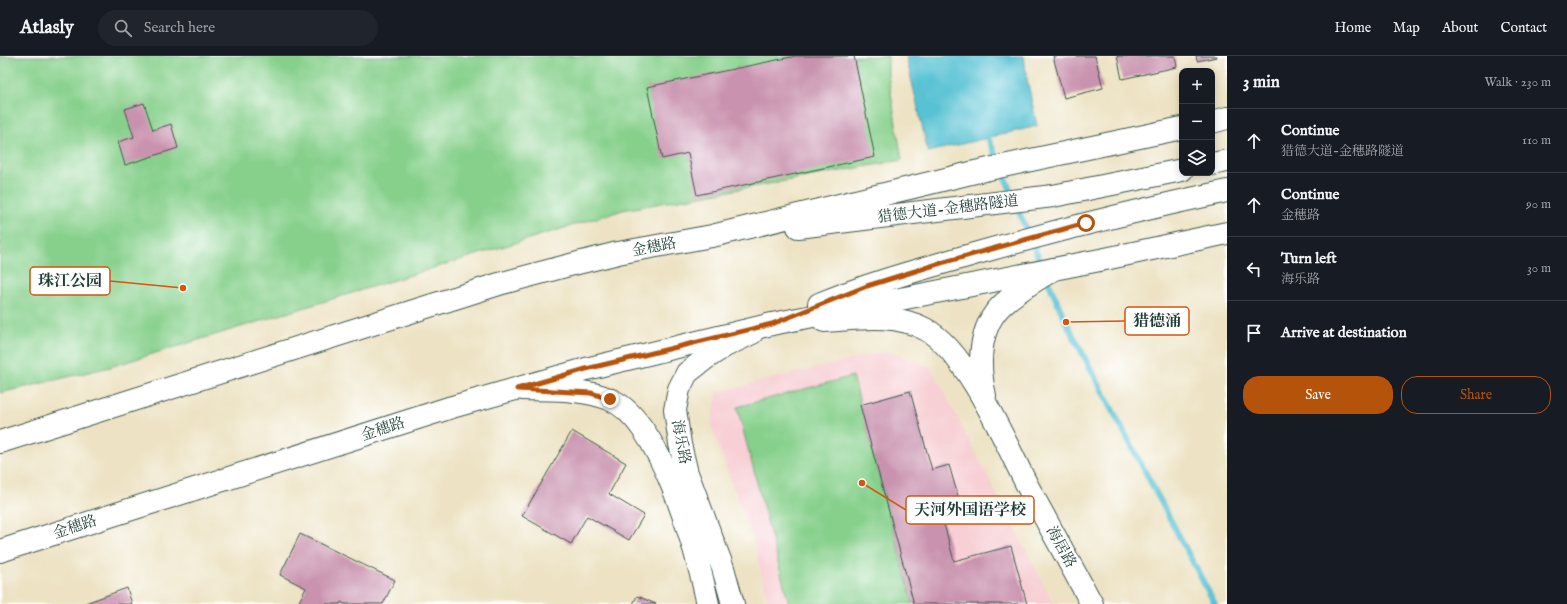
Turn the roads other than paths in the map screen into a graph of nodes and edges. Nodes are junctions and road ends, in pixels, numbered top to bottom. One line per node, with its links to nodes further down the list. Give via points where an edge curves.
1 (1227, 118): 2 (main road)
2 (1215, 121)
3 (1179, 129): 9 (main road, via 927,183)
4 (1227, 160): 5 (main road)
5 (1215, 163)
6 (1179, 171): 9 (main road, 猎德大道-金穗路隧道, via 1070,193)
7 (1227, 191): 11 (main road, via 1086,223 966,256 867,286)
8 (1227, 233): 10 (main road)
9 (712, 236): 14 (main road, 金穗路, via 618,254 499,284)
10 (1055, 268): 11 (main road); 13 (main road, via 1003,304 988,323 981,364)
11 (772, 324): 12 (main road, 金穗路, via 586,369); 13 (main road, via 882,318 906,321 925,328 950,350); 17 (main road, 海乐路, via 725,346 687,374 678,389 675,410 687,473)
12 (517, 389): 15 (main road, 金穗路, via 452,407); 16 (main road, 海乐路, via 591,393 610,399 626,409 643,429 669,480 687,526)
13 (986, 405): 18 (main road, 海居路)
14 (0, 442)
15 (0, 551)
16 (708, 604)
17 (733, 604)
18 (1092, 604)

